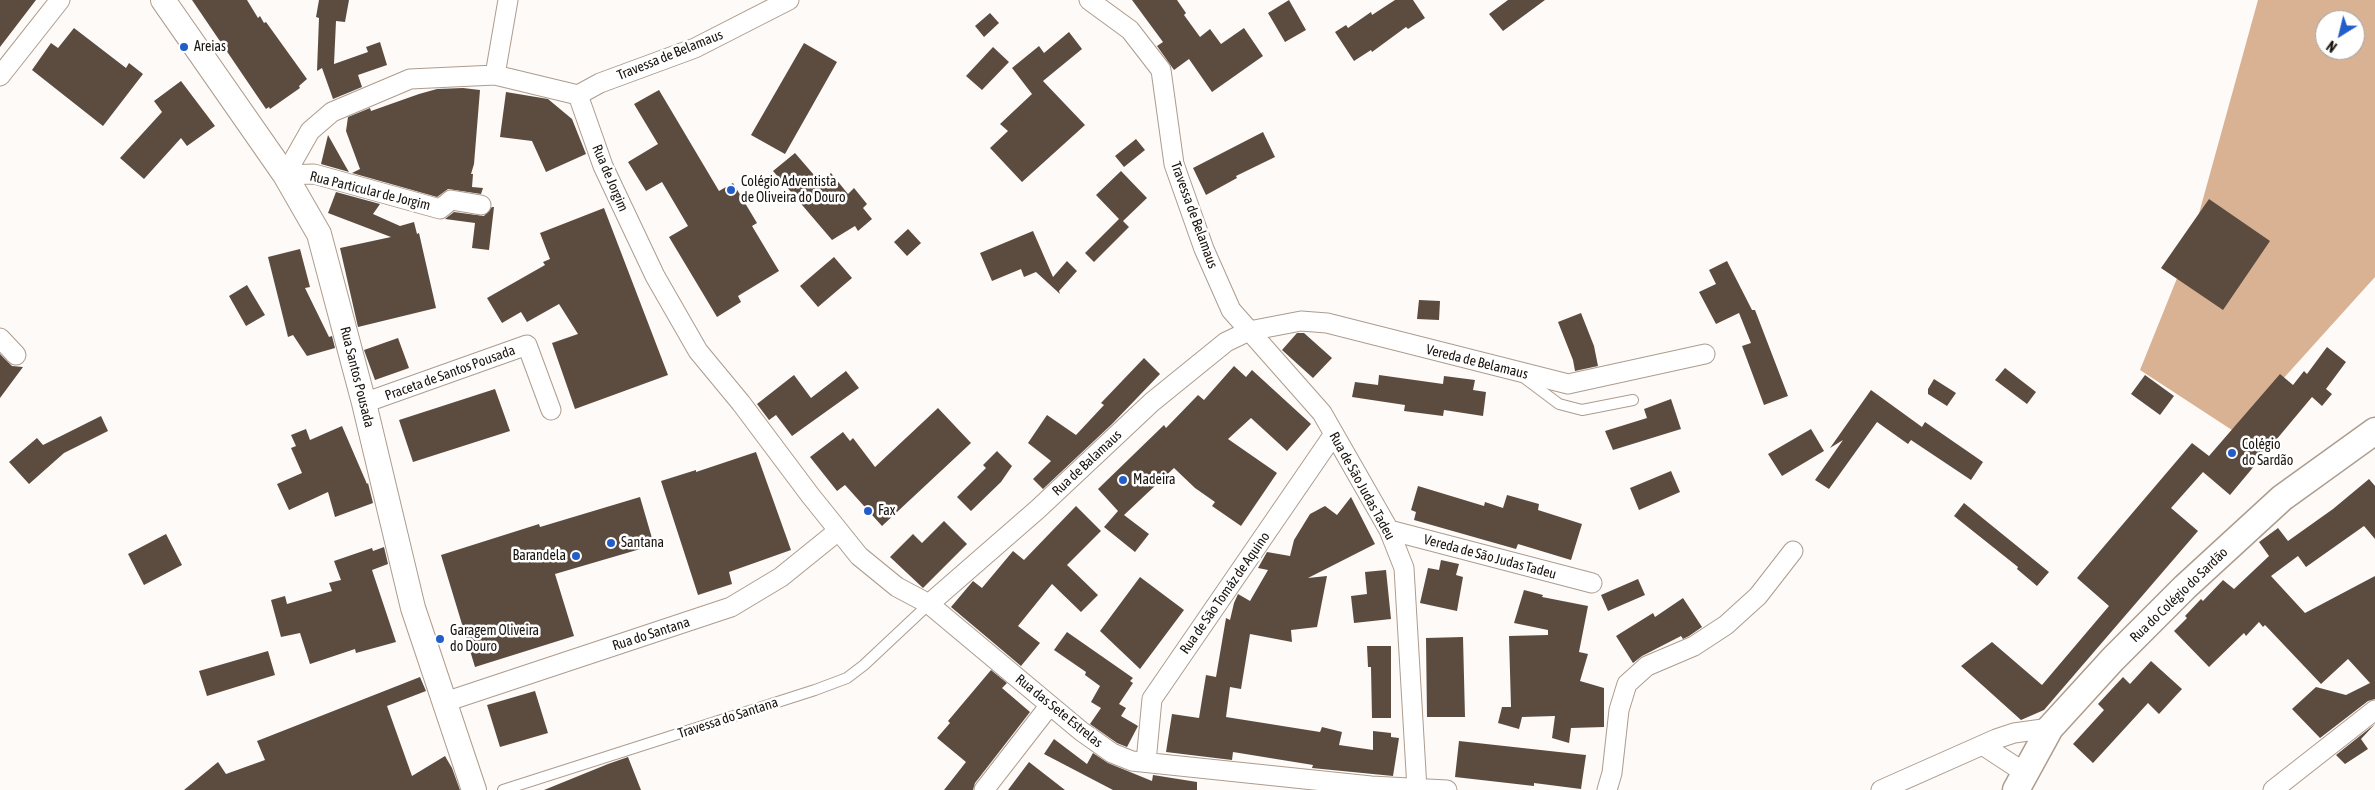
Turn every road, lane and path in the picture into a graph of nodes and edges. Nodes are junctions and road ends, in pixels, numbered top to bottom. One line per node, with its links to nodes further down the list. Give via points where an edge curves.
1 (60, 0): 7 (street)
2 (163, 0): 9 (street, Rua Santos Pousada)
3 (508, 0): 6 (street)
4 (789, 0): 8 (street, Travessa de Belamaus, via 695,48 600,83)
5 (1089, 0): 11 (street, Travessa de Belamaus, via 1130,30 1161,70 1174,164 1204,248 1231,310)
6 (495, 75): 8 (street); 9 (street, via 410,79 332,112 310,132)
7 (0, 76)
8 (578, 95): 21 (street, Rua de Jorgim, via 603,166 654,276 698,351)
9 (285, 175): 10 (street, Rua Particular de Jorgim, via 314,174 440,209 451,200); 17 (street, Rua Santos Pousada, via 319,234)
10 (481, 205)
11 (1249, 331): 15 (street, Vereda de Belamaus, via 1301,320 1327,323); 20 (street, Rua de São Judas Tadeu, via 1322,413); 25 (street, Rua de Balamaus, via 1226,342 1152,402)
12 (0, 338): 14 (street)
13 (1705, 354): 15 (street, Vereda de Belamaus, via 1568,384)
14 (16, 355)
15 (1517, 372): 16 (lane, via 1559,404 1582,410)
16 (1633, 400)
17 (364, 403): 18 (street, Praceta de Santos Pousada, via 526,345); 26 (street, Rua Santos Pousada, via 413,608)
18 (551, 410)
19 (2375, 432): 29 (main road, Rua do Colégio do Sardão, via 2282,498 2192,580)
20 (1334, 434): 22 (street, Rua de São Judas Tadeu); 31 (street, Rua de São Tomáz de Aquino, via 1152,699)
21 (838, 530): 25 (street, Rua das Sete Estrelas, via 859,556 897,586); 26 (street, Rua do Santana, via 781,577 731,607)
22 (1389, 530): 24 (street, Vereda de São Judas Tadeu); 33 (street, Rua de São Judas Tadeu, via 1404,568)
23 (1793, 551): 38 (street, via 1758,596 1726,625 1694,646 1647,666 1628,684 1618,710 1612,772)
24 (1592, 584)
25 (930, 604): 27 (street, Rua das Sete Estrelas); 35 (lane, Travessa do Santana, via 847,678)
26 (445, 702): 34 (street, Rua Santos Pousada)
27 (1050, 705): 31 (street, Rua das Sete Estrelas, via 1112,753 1132,761); 36 (street)
28 (2375, 710): 40 (street)
29 (2050, 728): 30 (street, via 2014,733); 32 (main road, Rua do Colégio do Sardão)
30 (1984, 746): 32 (street); 39 (street)
31 (1146, 762): 33 (street, Rua das Sete Estrelas)
32 (2021, 781)
33 (1417, 789): 37 (street, Rua das Sete Estrelas)
34 (474, 790)
35 (503, 790)
36 (984, 790)
37 (1447, 790)
38 (1607, 790)
39 (1881, 790)
40 (2273, 790)

